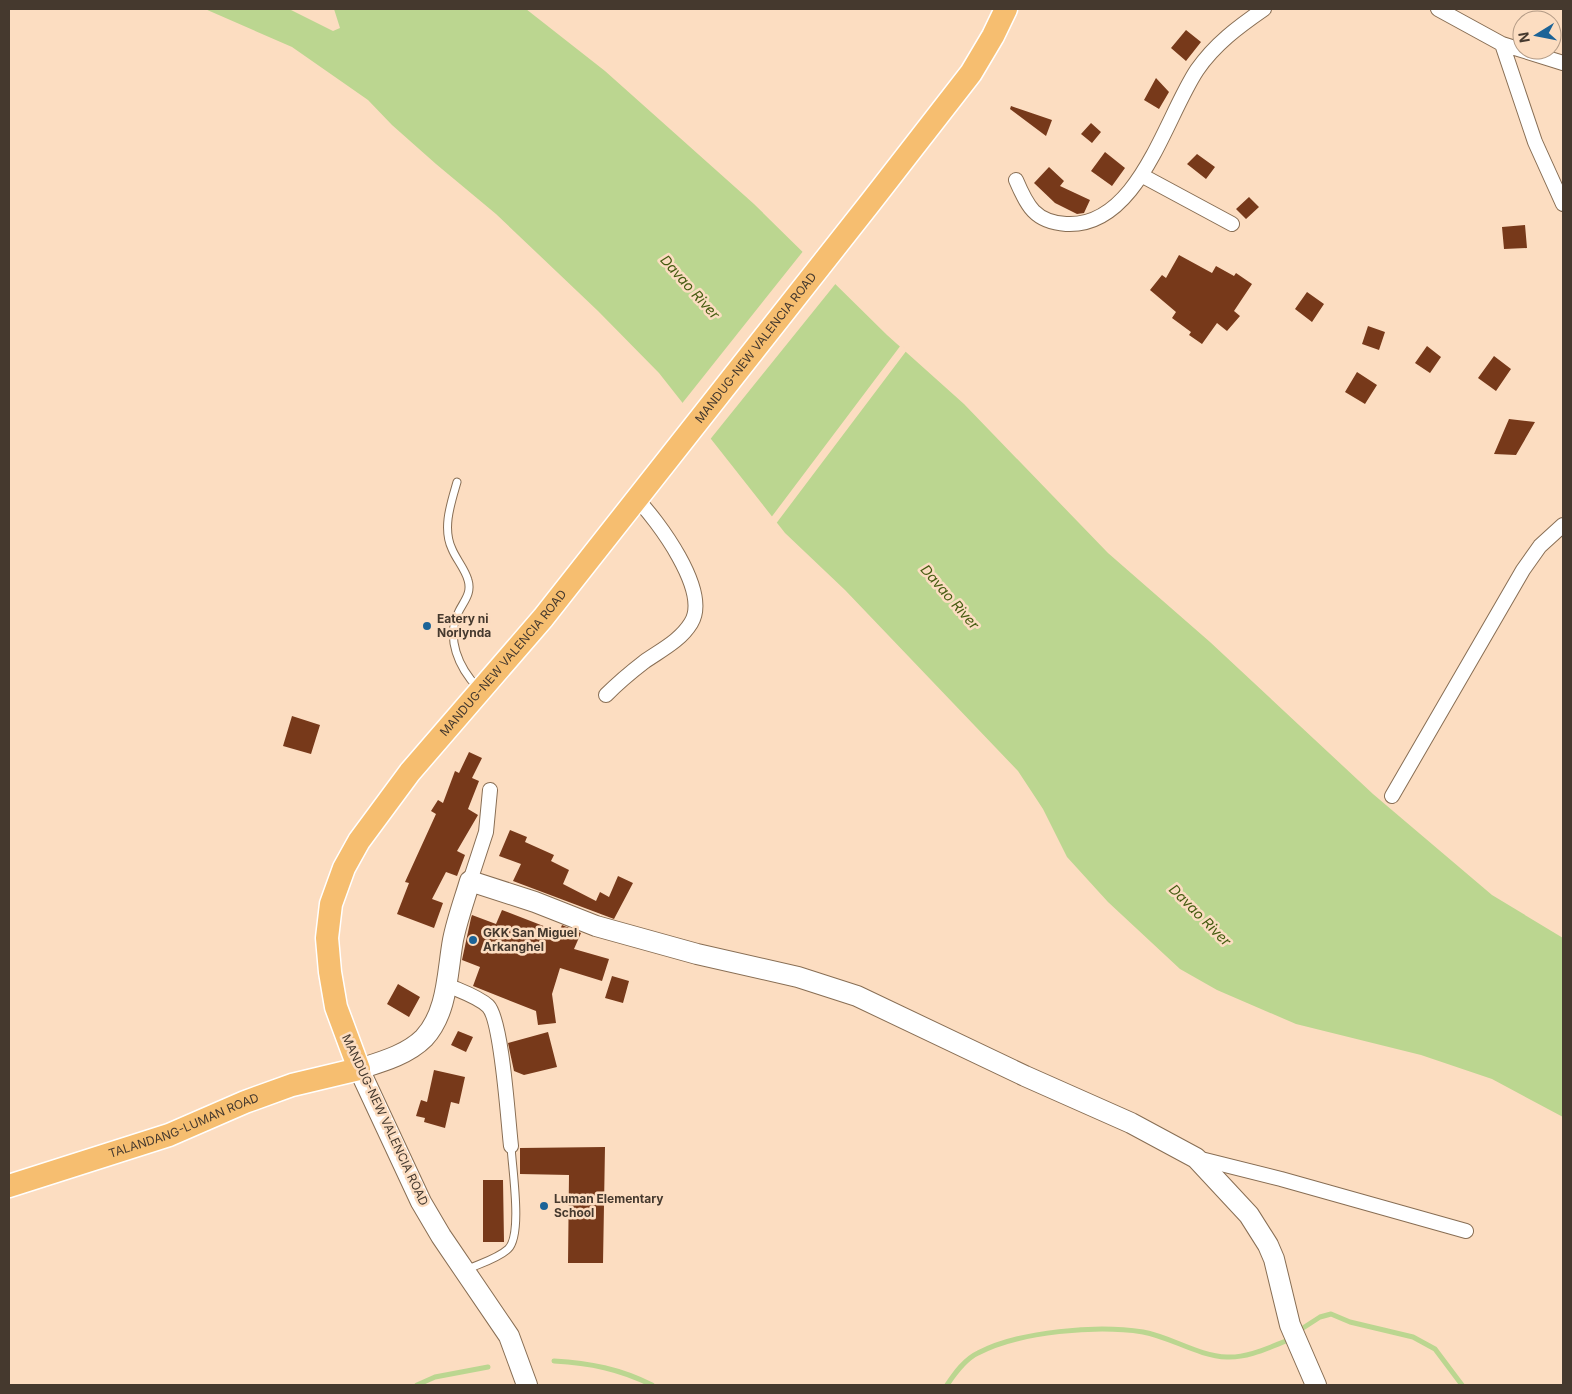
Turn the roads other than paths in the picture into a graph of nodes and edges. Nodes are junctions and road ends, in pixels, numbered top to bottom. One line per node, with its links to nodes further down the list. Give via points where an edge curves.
1 (1006, 9): 11 (main road, MANDUG-NEW VALENCIA ROAD, via 971,73)
2 (1264, 9): 6 (street, via 1213,48 1196,72)
3 (1438, 9): 4 (street)
4 (1502, 44): 5 (street); 8 (street, via 1535,142)
5 (1563, 63)
6 (1141, 175): 7 (street, via 1115,207 1101,217 1072,224 1037,215 1028,206); 9 (street)
7 (1016, 180)
8 (1563, 204)
9 (1232, 224)
10 (457, 482): 13 (lane, via 449,509 448,527 450,547 468,580 468,596 453,626 454,642 468,678)
11 (636, 498): 13 (main road, MANDUG-NEW VALENCIA ROAD, via 543,618); 14 (street, via 664,531 683,564 695,606 692,621 670,645 624,677)
12 (1563, 525): 16 (street, via 1540,546 1514,586)
13 (480, 691): 19 (main road, MANDUG-NEW VALENCIA ROAD, via 410,772 359,841 344,868 331,904 330,972 336,1007)
14 (606, 695)
15 (490, 790): 17 (street, via 486,832)
16 (1392, 796)
17 (470, 882): 18 (street, via 453,938); 21 (street, via 535,902 596,926 798,977 857,996 1131,1123)
18 (447, 985): 19 (street, via 437,1019 424,1038 387,1060); 20 (street, via 478,1000 493,1014)
19 (359, 1070): 22 (main road, TALANDANG-LUMAN ROAD, via 292,1085 169,1135); 24 (street, MANDUG-NEW VALENCIA ROAD, via 421,1202)
20 (511, 1146): 24 (lane, via 514,1240 500,1254)
21 (1196, 1158): 23 (street); 26 (street, via 1249,1215 1268,1245 1290,1325)
22 (9, 1186)
23 (1466, 1231)
24 (464, 1271): 25 (street, MANDUG-NEW VALENCIA ROAD, via 509,1336)
25 (527, 1385)
26 (1316, 1385)

